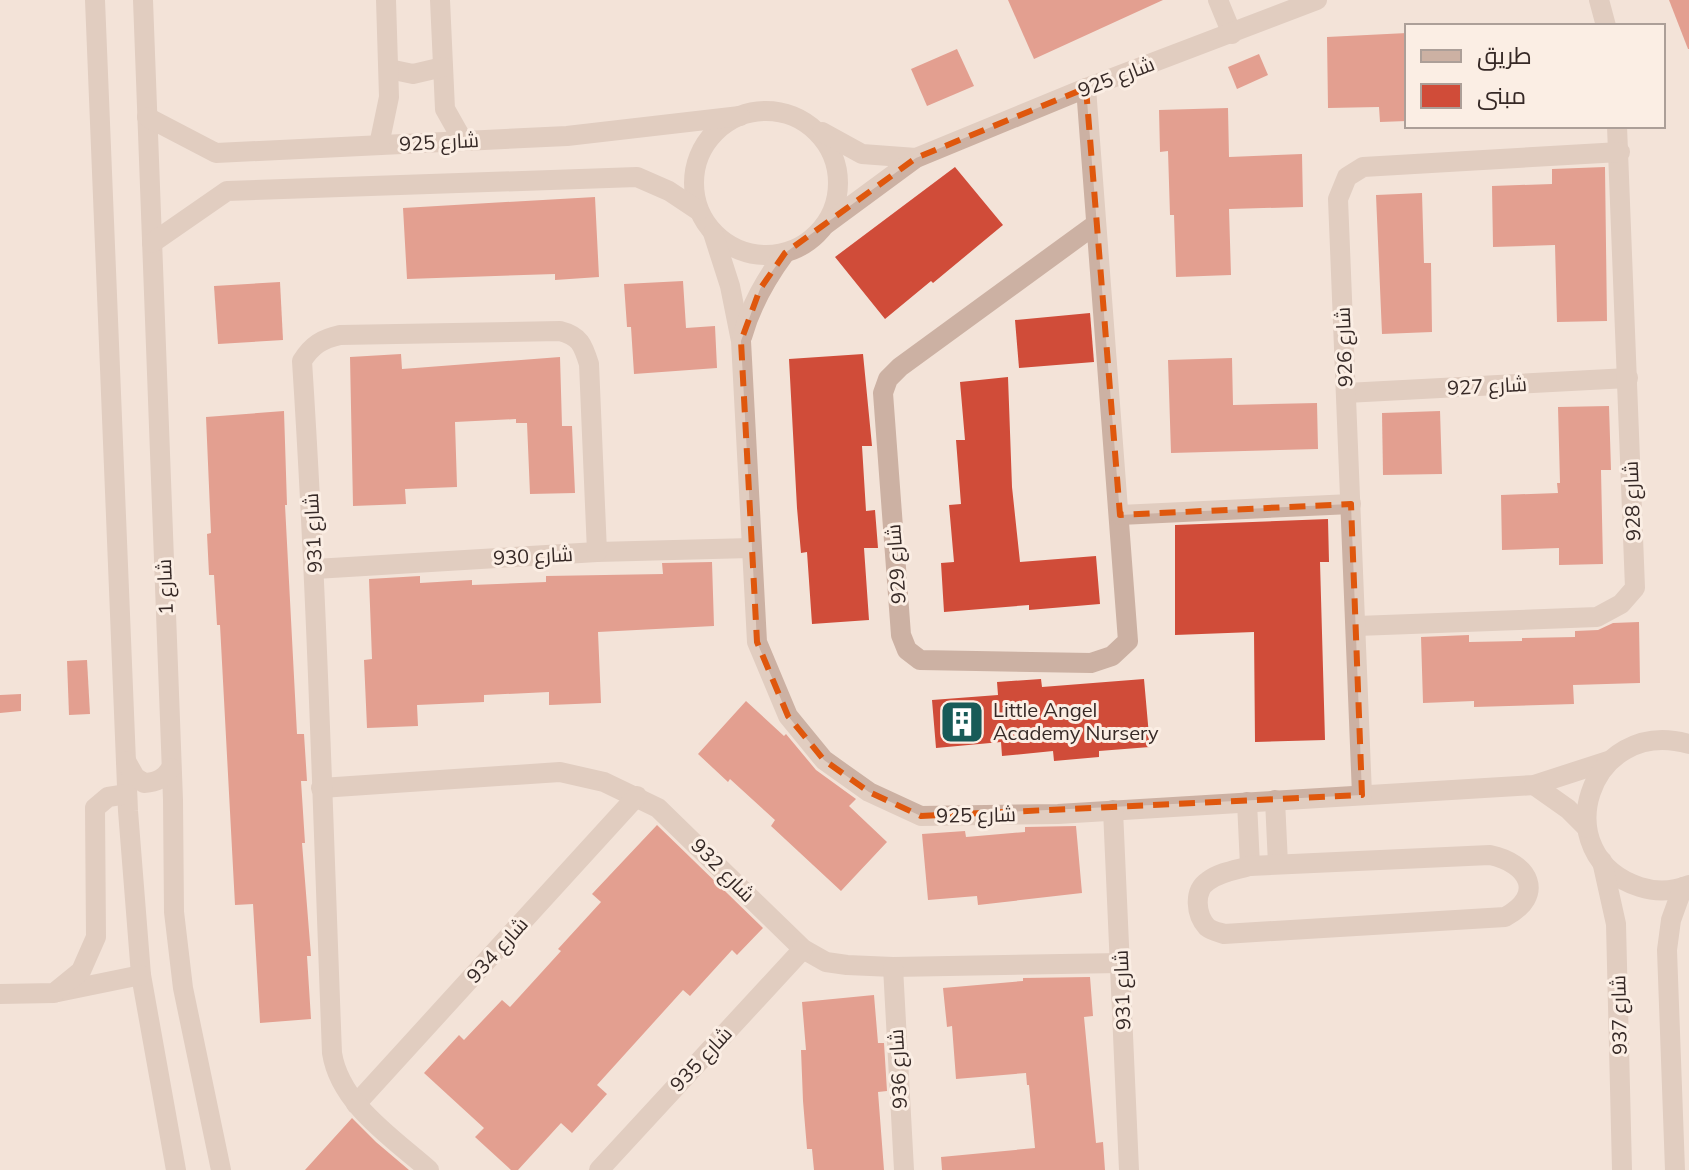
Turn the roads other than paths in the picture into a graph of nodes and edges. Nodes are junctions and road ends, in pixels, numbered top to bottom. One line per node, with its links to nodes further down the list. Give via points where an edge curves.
1 (95, 0): 37 (street)
2 (143, 0): 14 (street, شارع 1)
3 (386, 0): 11 (street)
4 (440, 0): 10 (street)
5 (1218, 0): 9 (street)
6 (1317, 0): 9 (street, شارع 925)
7 (1599, 0): 8 (street)
8 (1605, 24)
9 (1232, 34): 12 (street, شارع 925)
10 (443, 67): 11 (street, via 413,74); 17 (street, via 445,109)
11 (389, 69): 18 (street)
12 (1086, 88): 20 (street, شارع 925); 22 (street, شارع 929)
13 (740, 116): 15 (street, via 774,111); 17 (street, شارع 925, via 567,136); 21 (street, via 703,148 694,179)
14 (147, 117): 18 (street, شارع 925, via 216,153); 25 (street, شارع 1)
15 (807, 123): 20 (street, شارع 925, via 862,154); 23 (street, via 835,162 837,195)
16 (1617, 128): 19 (street, شارع 928)
17 (463, 141): 18 (street, شارع 925)
18 (379, 145)
19 (1620, 152): 28 (street, شارع 928); 29 (street, شارع 926, via 1363,167 1347,177 1338,199)
20 (916, 158): 23 (street, شارع 925)
21 (699, 211): 24 (street); 25 (street, شارع 925, via 637,177 227,191)
22 (1096, 224): 31 (street, شارع 929); 31 (street, شارع 929, via 888,379 883,393 901,635 907,650 920,660 1091,663 1112,656 1128,641)
23 (825, 225): 26 (street)
24 (713, 233): 26 (street, via 746,253); 27 (street, شارع 925)
25 (152, 243): 39 (street, شارع 1)
26 (785, 253): 27 (street, شارع 925, via 749,311)
27 (741, 341): 32 (street, شارع 925)
28 (1628, 378): 29 (street, شارع 927); 35 (street, شارع 928, via 1635,588 1621,604 1597,617)
29 (1346, 393): 30 (street, شارع 926)
30 (1351, 504): 31 (street); 35 (street, شارع 926)
31 (1120, 515)
32 (751, 548): 33 (street, شارع 930); 47 (street, شارع 925, via 757,642 788,716 824,760 869,792 921,816)
33 (597, 552): 34 (street, شارع 930); 34 (street, شارع 931, via 589,364 574,334 340,335 319,342 302,361)
34 (315, 569): 41 (street, شارع 931)
35 (1357, 626): 43 (street, شارع 926)
36 (1689, 744): 38 (street, شارع 925, via 1657,739 1622,750)
37 (126, 761): 39 (street, via 144,783 156,782); 42 (street)
38 (1608, 761): 40 (street, شارع 925); 48 (street, via 1590,792)
39 (171, 768): 61 (street, شارع 1, via 174,912 183,988)
40 (1534, 785): 43 (street, شارع 925); 48 (street)
41 (321, 788): 44 (street, شارع 932, via 560,772); 59 (street, شارع 931, via 332,1053)
42 (127, 794): 56 (street); 57 (street, via 108,797 95,808 96,937 81,971)
43 (1362, 795): 45 (street, شارع 925)
44 (637, 796): 53 (street, شارع 932, via 680,827); 59 (street, شارع 934)
45 (1275, 800): 46 (street, شارع 925); 50 (street)
46 (1247, 802): 47 (street, شارع 925); 51 (street)
47 (1113, 810): 54 (street, شارع 931)
48 (1587, 828): 49 (street, شارع 937)
49 (1602, 861): 52 (street, via 1638,886 1665,891); 66 (street, شارع 937, via 1616,924)
50 (1278, 864): 51 (street); 51 (street, via 1490,855 1519,867 1529,894 1516,911 1493,919 1224,934 1210,930 1198,906 1204,882)
51 (1250, 866)
52 (1686, 886): 67 (street, via 1671,920 1667,950)
53 (803, 949): 55 (street, شارع 932, via 826,962); 63 (street, شارع 935)
54 (1121, 963): 55 (street, شارع 932); 65 (street, شارع 931)
55 (893, 967): 64 (street, شارع 936)
56 (141, 975): 57 (street); 60 (street)
57 (54, 993): 58 (street)
58 (0, 994)
59 (356, 1104): 62 (street, شارع 931)
60 (176, 1170)
61 (221, 1170)
62 (429, 1170)
63 (599, 1170)
64 (904, 1170)
65 (1129, 1170)
66 (1622, 1170)
67 (1675, 1170)

